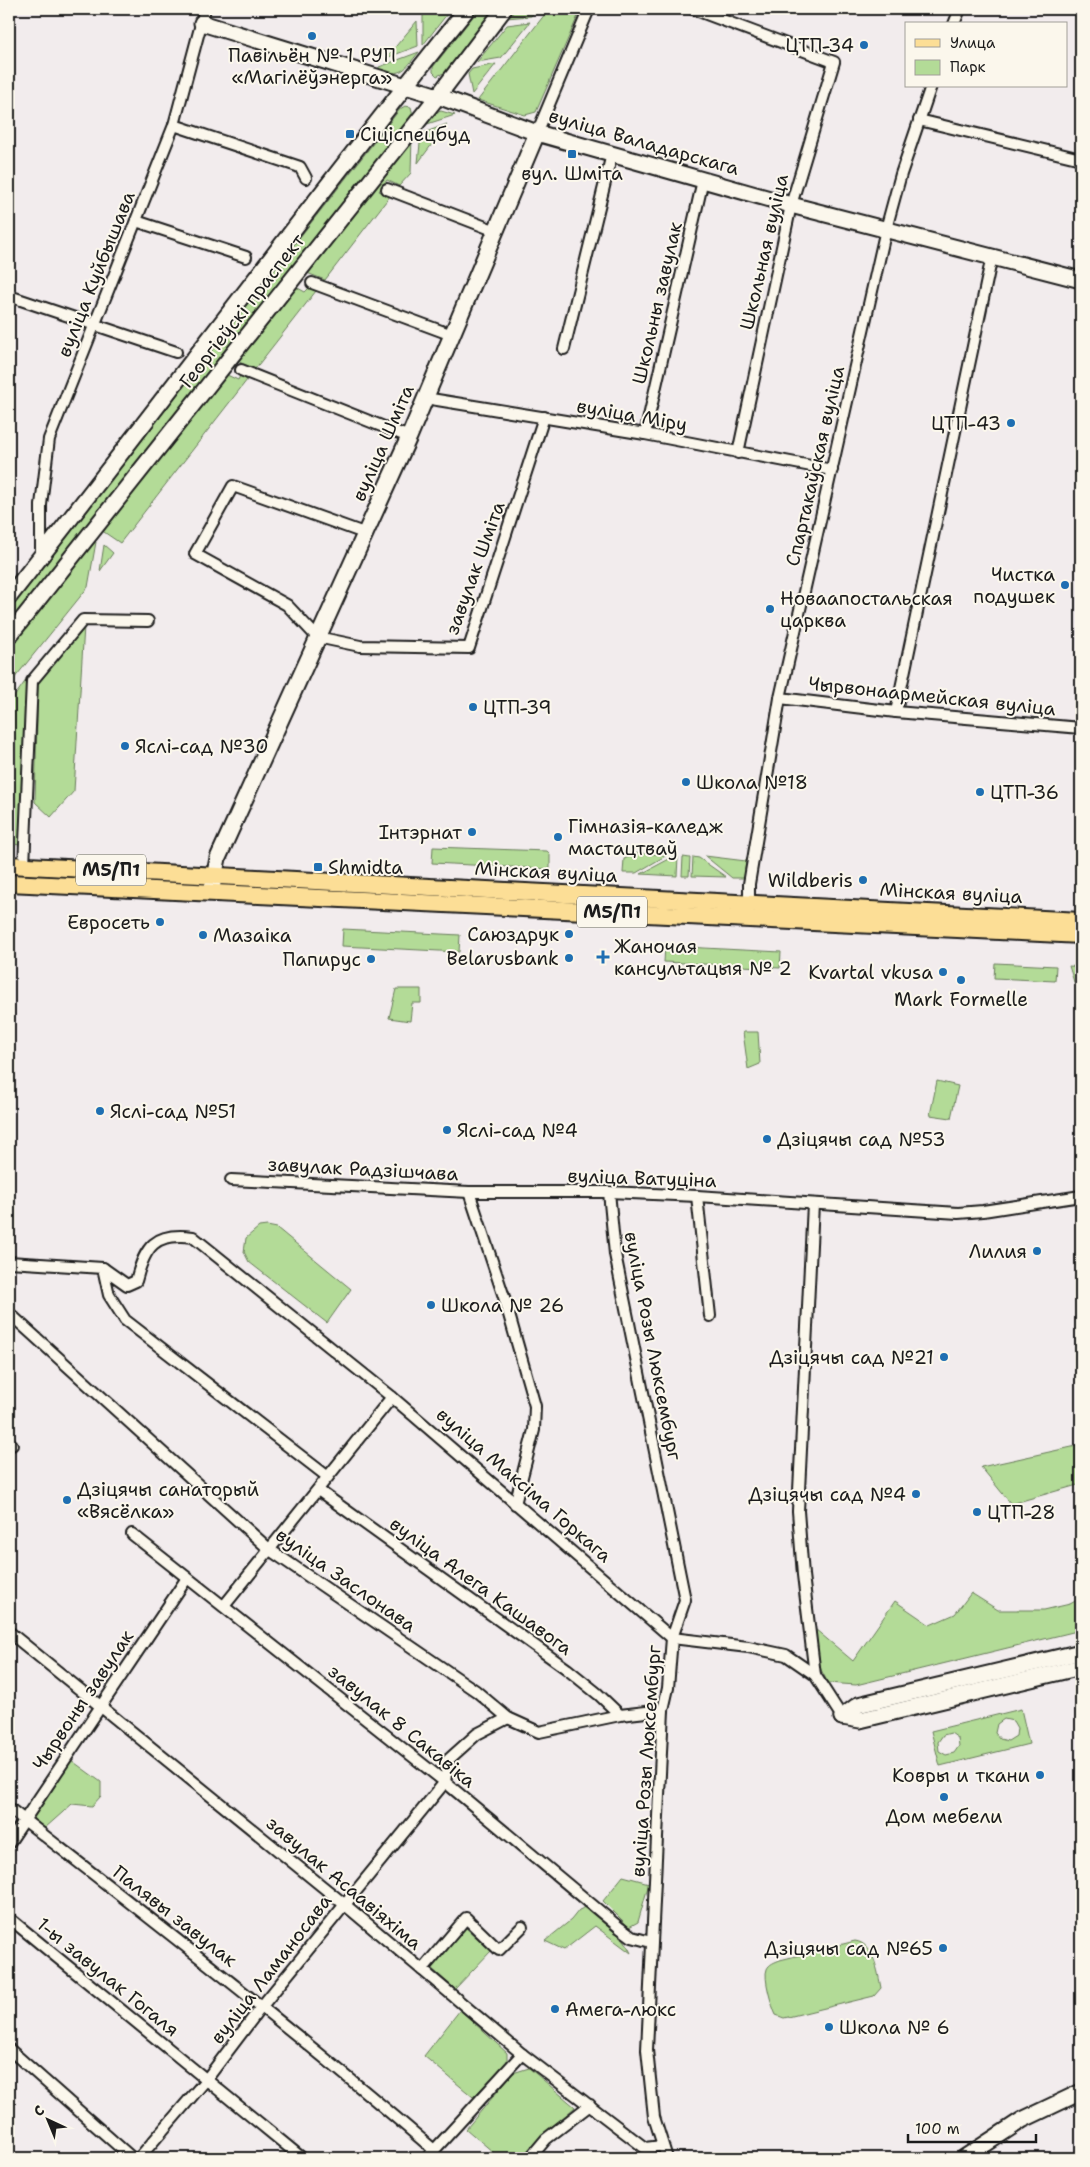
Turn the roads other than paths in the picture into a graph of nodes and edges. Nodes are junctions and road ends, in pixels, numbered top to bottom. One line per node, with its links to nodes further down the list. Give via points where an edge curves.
1 (467, 9): 8 (main road, Георгіеўскі праспект)
2 (504, 9): 10 (main road, Георгіеўскі праспект)
3 (590, 9): 13 (street, вуліца Шміта)
4 (693, 9): 19 (street, Школьная вуліца, via 834,62)
5 (960, 9): 7 (street)
6 (203, 16): 8 (main road, вуліца Валадарскага); 12 (street, вуліца Куйбышава)
7 (955, 22)
8 (405, 86): 10 (main road, вуліца Валадарскага); 40 (main road, Георгіеўскі праспект)
9 (930, 88): 11 (street, Спартакаўская вуліца)
10 (438, 96): 13 (main road, вуліца Валадарскага); 43 (main road, Георгіеўскі праспект)
11 (919, 120): 15 (street); 21 (street, Спартакаўская вуліца)
12 (174, 125): 16 (street, via 300,167); 20 (street, вуліца Куйбышава)
13 (537, 133): 14 (main road, вуліца Валадарскага); 22 (main road, вуліца Шміта)
14 (612, 154): 17 (main road, вуліца Валадарскага); 30 (street)
15 (1081, 159)
16 (306, 178)
17 (703, 180): 19 (main road, вуліца Валадарскага); 35 (street, Школьны завулак)
18 (388, 189): 22 (street)
19 (791, 205): 21 (main road, вуліца Валадарскага); 37 (street, Школьная вуліца)
20 (136, 222): 24 (street); 28 (street, вуліца Куйбышава)
21 (886, 229): 23 (main road, вуліца Валадарскага); 38 (street, Спартакаўская вуліца)
22 (496, 231): 29 (main road, вуліца Шміта)
23 (992, 256): 25 (main road, вуліца Валадарскага); 46 (street)
24 (246, 257)
25 (1081, 280)
26 (312, 283): 29 (street)
27 (9, 296): 28 (street)
28 (95, 324): 31 (street); 40 (street, вуліца Куйбышава, via 48,439 41,505)
29 (452, 335): 33 (main road, вуліца Шміта)
30 (564, 349)
31 (176, 352)
32 (241, 370): 36 (street)
33 (425, 398): 34 (street, вуліца Міру); 36 (main road, вуліца Шміта)
34 (544, 417): 35 (street, вуліца Міру); 44 (street, завулак Шміта, via 469,648 360,646)
35 (645, 434): 37 (street, вуліца Міру)
36 (408, 437): 39 (main road, вуліца Шміта)
37 (738, 453): 38 (street, вуліца Міру)
38 (832, 470): 45 (street, Спартакаўская вуліца)
39 (364, 533): 44 (main road, вуліца Шміта); 44 (street, via 233,486 195,554 287,605)
40 (41, 556): 41 (main road, Георгіеўскі праспект)
41 (9, 597)
42 (148, 621): 48 (street, via 83,620 32,681)
43 (9, 636)
44 (317, 637): 49 (main road, вуліца Шміта)
45 (780, 698): 46 (street, Чырвонаармейская вуліца); 52 (street, Спартакаўская вуліца, via 750,884)
46 (896, 712): 47 (street, Чырвонаармейская вуліца)
47 (1081, 728)
48 (16, 866): 49 (main road, Мінская вуліца / М5/П1)
49 (213, 875): 51 (main road, вуліца Шміта); 52 (main road, Мінская вуліца / М5/П1)
50 (9, 883): 51 (main road, Мінская вуліца / М5/П1)
51 (212, 892): 52 (main road, Мінская вуліца / М5/П1)
52 (749, 910): 53 (main road, Мінская вуліца / М5/П1); 54 (main road, Мінская вуліца / М5/П1)
53 (1081, 921)
54 (1081, 935)
55 (231, 1180): 56 (street, завулак Радзішчава)
56 (469, 1192): 57 (street, вуліца Ватуціна); 68 (street, завулак Радзішчава, via 504,1297 535,1406 534,1430)
57 (609, 1192): 58 (street, вуліца Ватуціна); 74 (street, вуліца Розы Люксембург, via 615,1254 685,1600)
58 (697, 1196): 60 (street, вуліца Ватуціна); 64 (street)
59 (1081, 1196): 60 (street, вуліца Ватуціна, via 958,1213)
60 (813, 1204): 77 (street, via 798,1511)
61 (9, 1262): 62 (street)
62 (103, 1268): 65 (street, вуліца Максіма Горкага, via 127,1285 136,1281 153,1244 164,1237 193,1237); 66 (street, via 109,1295 125,1320)
63 (9, 1313): 70 (street, вуліца Заслонава)
64 (710, 1316)
65 (392, 1397): 66 (street); 68 (street, вуліца Максіма Горкага)
66 (328, 1477): 67 (street)
67 (318, 1490): 70 (street); 80 (street, вуліца Алега Кашавога, via 567,1669)
68 (515, 1504): 74 (street, вуліца Максіма Горкага)
69 (132, 1534): 71 (street, завулак 8 Сакавіка)
70 (270, 1550): 72 (street); 82 (street, вуліца Заслонава, via 476,1691)
71 (187, 1578): 72 (street, завулак 8 Сакавіка); 78 (street, Чырвоны завулак)
72 (224, 1606): 83 (street, завулак 8 Сакавіка)
73 (9, 1632): 78 (street, завулак Асаавіяхіма)
74 (672, 1638): 77 (street, via 786,1655); 79 (street, вуліца Розы Люксембург)
75 (1081, 1652): 81 (main road, via 858,1705)
76 (1081, 1668): 81 (main road, via 860,1720)
77 (815, 1675): 81 (street)
78 (100, 1705): 85 (street, Чырвоны завулак); 87 (street, завулак Асаавіяхіма)
79 (663, 1710): 80 (street, вуліца Заслонава); 90 (street, вуліца Розы Люксембург)
80 (620, 1715): 82 (street, вуліца Заслонава, via 539,1732)
81 (842, 1717)
82 (508, 1718): 83 (street, вуліца Ламаносава, via 477,1734 448,1760)
83 (445, 1782): 87 (street, вуліца Ламаносава); 90 (street, завулак 8 Сакавіка, via 620,1928 632,1937)
84 (9, 1808): 85 (street, Палявы завулак)
85 (24, 1820): 86 (street, Чырвоны завулак); 92 (street, Палявы завулак)
86 (9, 1843)
87 (344, 1904): 91 (street, завулак Асаавіяхіма); 92 (street, вуліца Ламаносава)
88 (9, 1918): 95 (street, 1-ы завулак Гогаля)
89 (522, 1927): 91 (street, via 499,1950 466,1918)
90 (651, 1942): 98 (street, вуліца Розы Люксембург, via 647,2050 654,2117)
91 (422, 1970): 94 (street, завулак Асаавіяхіма)
92 (262, 2006): 95 (street, вуліца Ламаносава); 99 (street, Палявы завулак, via 352,2079)
93 (9, 2049): 100 (street)
94 (522, 2054): 97 (street, завулак Асаавіяхіма); 99 (street)
95 (206, 2080): 101 (street, вуліца Ламаносава); 102 (street, 1-ы завулак Гогаля)
96 (1081, 2092): 105 (main road, via 1022,2120)
97 (590, 2104): 98 (street, завулак Асаавіяхіма, via 645,2148); 103 (street, via 546,2139)
98 (662, 2146): 104 (street, вуліца Розы Люксембург)
99 (431, 2154)
100 (132, 2158)
101 (139, 2158)
102 (302, 2158)
103 (530, 2158)
104 (667, 2158)
105 (964, 2158)

